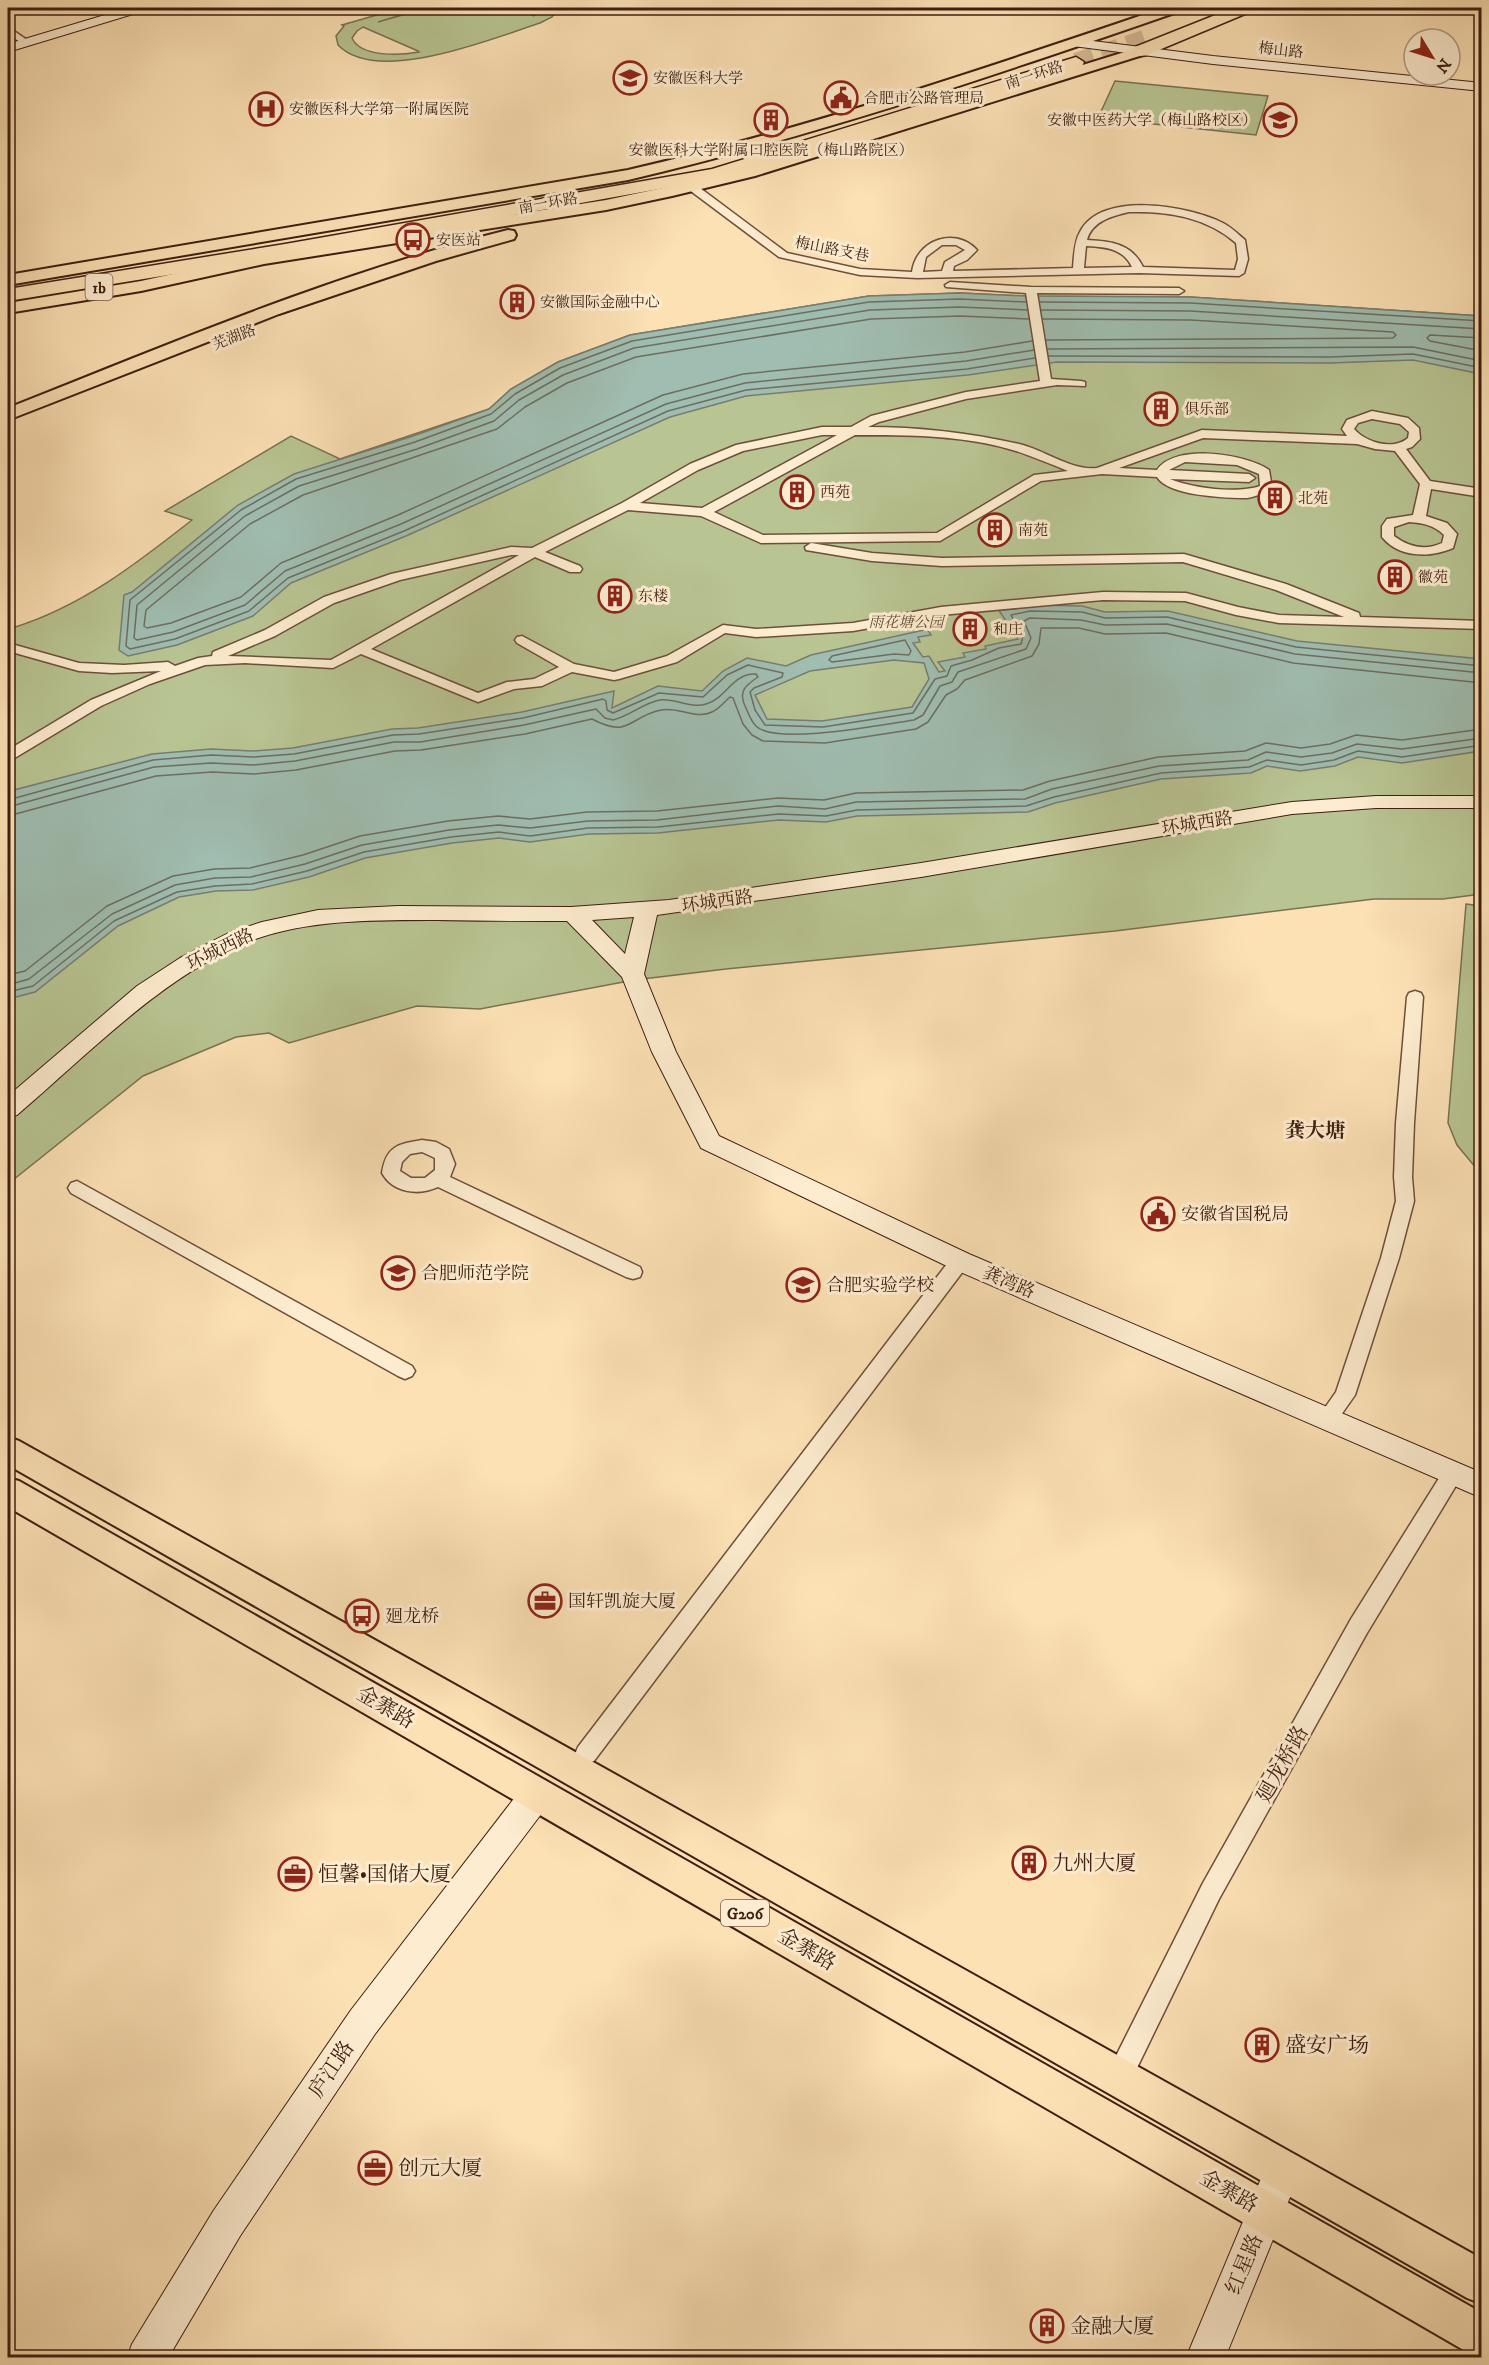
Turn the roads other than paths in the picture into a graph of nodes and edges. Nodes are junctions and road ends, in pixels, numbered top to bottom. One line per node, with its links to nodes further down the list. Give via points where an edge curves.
1 (139, 8): 7 (street)
2 (1223, 8): 8 (highway)
3 (1246, 8): 8 (highway)
4 (1182, 10): 6 (main road); 8 (highway)
5 (8, 31): 7 (street)
6 (1094, 37): 8 (street, 梅山路); 9 (main road)
7 (26, 42): 10 (street)
8 (1143, 42): 9 (street, 梅山路); 11 (street, 梅山路); 13 (main road)
9 (1077, 43): 12 (main road)
10 (8, 48)
11 (1482, 85)
12 (882, 104): 14 (highway); 24 (main road, via 701,158 628,175)
13 (899, 127): 15 (highway); 17 (main road)
14 (784, 143): 15 (highway, 南一环路, via 1070,60); 22 (highway, 南一环路, via 698,168 607,188)
15 (771, 158): 16 (highway, 南一环路)
16 (716, 174): 19 (main road); 22 (highway, 南一环路)
17 (692, 187): 18 (main road); 27 (street, 梅山路支巷, via 783,255 860,272)
18 (606, 205): 19 (main road); 23 (main road, 芜湖路)
19 (521, 216): 21 (main road); 23 (main road)
20 (1083, 243): 25 (street, via 1118,246 1136,260); 25 (street, via 1084,232 1103,215 1127,208 1182,213 1220,225 1241,242 1243,259 1239,273); 26 (street)
21 (361, 245): 22 (main road); 35 (main road, via 264,259 141,286)
22 (282, 246): 24 (highway)
23 (460, 249): 38 (main road, 芜湖路, via 273,310); 39 (main road, 芜湖路)
24 (188, 261): 29 (main road); 30 (highway); 33 (highway); 34 (highway, 1b)
25 (1139, 270): 26 (street)
26 (1078, 272): 28 (street)
27 (917, 275): 28 (street); 28 (street, via 921,257 934,245 950,240 965,244 972,250 949,264); 31 (street, via 930,284)
28 (947, 275)
29 (8, 280)
30 (8, 287)
31 (1031, 290): 32 (street); 36 (street)
32 (1179, 291)
33 (8, 295)
34 (8, 302)
35 (8, 308)
36 (1046, 383): 37 (street); 40 (street, via 966,396 874,418)
37 (1081, 384)
38 (8, 414)
39 (8, 424)
40 (855, 431): 44 (street, via 975,438 1019,448); 49 (street, via 822,431 740,448 694,468); 50 (street)
41 (1357, 440): 42 (street, via 1376,447); 42 (street, via 1348,429 1354,420 1383,416 1404,421 1415,431 1413,441); 43 (street, via 1202,434)
42 (1398, 447): 47 (street)
43 (1098, 471): 44 (street); 45 (street)
44 (1083, 473): 52 (street, via 1038,478 940,537)
45 (1161, 474): 45 (street, via 1163,467 1184,458 1244,462 1265,473 1266,488 1249,494 1183,489 1165,481); 46 (street)
46 (1249, 478)
47 (1426, 484): 48 (street); 51 (street)
48 (1482, 493)
49 (626, 506): 50 (street); 53 (street)
50 (704, 512): 52 (street)
51 (1419, 518)
52 (761, 539): 55 (street, via 872,557 942,562 1184,558 1281,587)
53 (534, 552): 54 (street); 59 (street); 60 (street, via 511,550 396,577 329,600 270,633)
54 (575, 569)
55 (1367, 621): 56 (street); 61 (street, via 1279,619 1186,597 1102,596 941,611 853,627 756,633 723,629 672,659 614,675)
56 (1479, 622)
57 (522, 640): 61 (street)
58 (8, 647): 60 (street, via 78,667 142,668)
59 (360, 649): 60 (street, via 333,664 245,658); 61 (street, via 478,698 512,685 537,683)
60 (203, 661): 62 (street, via 96,703)
61 (570, 668)
62 (8, 756)
63 (1482, 802): 64 (street, 环城西路, via 1292,808 921,870)
64 (647, 909): 65 (street, 环城西路); 66 (street)
65 (573, 914): 66 (street); 68 (street, 环城西路, via 349,914 254,931 188,963 145,992)
66 (632, 974): 71 (street, 龚湾路, via 664,1052 710,1142)
67 (1415, 998): 74 (street, via 1406,1101 1405,1201 1345,1395)
68 (8, 1109)
69 (438, 1179): 72 (street)
70 (77, 1188): 73 (street)
71 (960, 1261): 74 (street, 龚湾路); 79 (street)
72 (633, 1272)
73 (405, 1371)
74 (1327, 1419): 76 (street, 龚湾路)
75 (8, 1450): 82 (main road, 金寨路)
76 (1453, 1473): 77 (street, 龚湾路); 81 (street, 廻龙桥路, via 1359,1626 1211,1891)
77 (1482, 1486)
78 (8, 1491): 80 (main road, 金寨路 / G206)
79 (586, 1754)
80 (537, 1794): 83 (main road, 金寨路 / G206); 86 (street, 庐江路, via 363,2022 227,2223)
81 (1126, 2063)
82 (1283, 2170): 83 (street, 红星路); 84 (main road, 金寨路)
83 (1266, 2212): 85 (main road, 金寨路 / G206); 87 (street, 红星路)
84 (1482, 2283)
85 (1482, 2337)
86 (146, 2358)
87 (1205, 2358)

